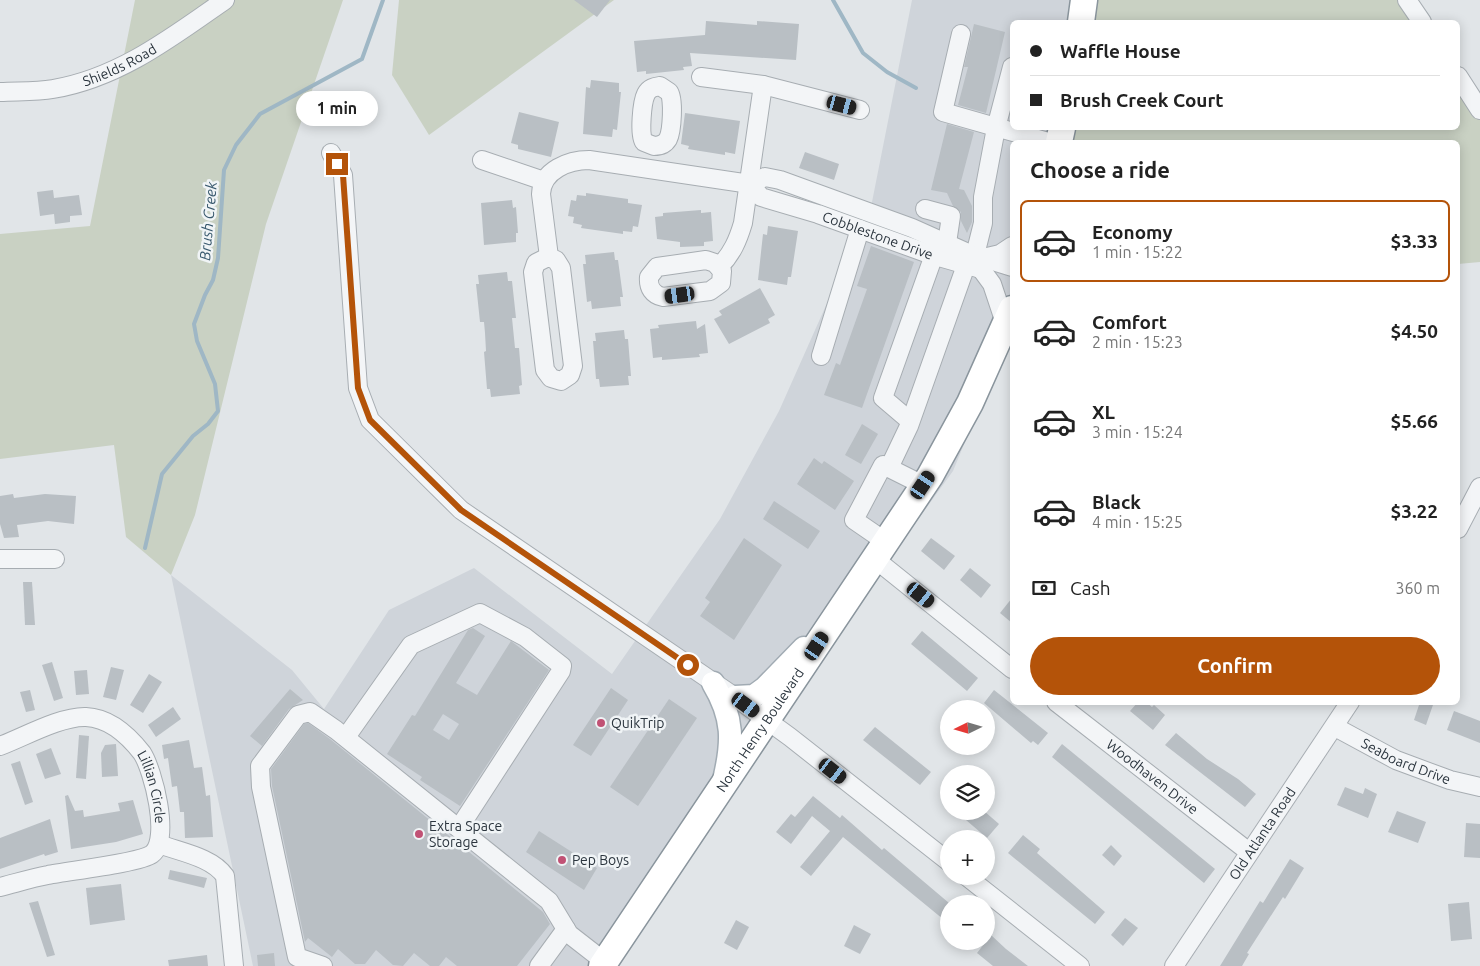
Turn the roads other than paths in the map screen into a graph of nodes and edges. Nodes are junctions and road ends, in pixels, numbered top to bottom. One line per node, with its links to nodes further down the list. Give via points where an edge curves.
1 (225, 0): 11 (street, Shields Road, via 164,43 109,73 53,89)
2 (1084, 0): 4 (highway)
3 (1407, 0): 5 (street)
4 (1081, 20)
5 (1421, 20)
6 (961, 34): 14 (street, via 943,112)
7 (1010, 76): 14 (street)
8 (701, 77): 10 (street)
9 (1460, 79): 13 (street)
10 (763, 85): 12 (street); 21 (street)
11 (0, 92)
12 (860, 110)
13 (1480, 110)
14 (996, 128): 15 (street); 27 (street)
15 (1041, 140)
16 (654, 146): 19 (street)
17 (331, 153): 45 (street, via 343,175 358,388 370,420 461,510)
18 (482, 160): 20 (street)
19 (653, 169): 20 (street, Cobblestone Drive, via 576,160 558,168); 21 (street, Cobblestone Drive)
20 (544, 181): 26 (street, via 541,194)
21 (750, 184): 23 (street, Cobblestone Drive, via 761,197); 25 (street, Cobblestone Drive, via 765,176 780,180 912,228); 28 (street, via 738,240)
22 (926, 209): 25 (street, via 951,216)
23 (860, 229): 25 (street, Cobblestone Drive); 34 (street)
24 (1010, 247): 27 (street, via 1000,254)
25 (940, 249): 27 (street, Cobblestone Drive); 35 (street, via 883,398)
26 (549, 257): 32 (street, via 556,260 561,268); 33 (street, via 539,260 533,270)
27 (975, 260): 29 (street, Cobblestone Drive); 30 (street, Cobblestone Drive); 31 (street, via 992,284); 35 (street)
28 (720, 267)
29 (1010, 267)
30 (1010, 279)
31 (1009, 318): 37 (highway, North Henry Boulevard, via 970,403)
32 (569, 330): 33 (street); 33 (street, via 573,370 568,378 561,381 552,379 546,372)
33 (541, 333)
34 (821, 356)
35 (910, 421): 36 (street)
36 (889, 468): 37 (street); 40 (street, via 883,465 854,520)
37 (923, 485): 40 (highway, North Henry Boulevard)
38 (1480, 487): 39 (street)
39 (1460, 525)
40 (881, 550): 43 (highway, North Henry Boulevard); 44 (street)
41 (0, 559): 42 (street)
42 (56, 559)
43 (848, 596): 46 (main road, via 766,688 754,696); 49 (highway, North Henry Boulevard)
44 (1010, 667)
45 (713, 683): 46 (street); 54 (main road, via 722,698 731,732)
46 (735, 697): 49 (street)
47 (1060, 705): 57 (street, Woodhaven Drive)
48 (1348, 705): 50 (street, Old Atlanta Road)
49 (768, 721): 54 (highway, North Henry Boulevard); 58 (street)
50 (1335, 727): 53 (street, Seaboard Drive, via 1396,760 1450,780); 57 (street, Old Atlanta Road)
51 (346, 737): 55 (street); 55 (street, via 411,645 480,613 525,637 562,666); 64 (street, via 310,712 298,715 260,766 260,787 297,957)
52 (0, 746): 56 (street, Lillian Circle, via 71,719 86,717 118,728 143,755 160,816)
53 (1480, 787)
54 (722, 789): 62 (highway, North Henry Boulevard)
55 (458, 828): 61 (street, via 549,901)
56 (159, 844): 60 (street, Lillian Circle, via 152,854 132,860); 63 (street, via 211,863 225,876)
57 (1249, 852): 67 (street, Old Atlanta Road)
58 (940, 855)
59 (977, 885): 66 (street)
60 (0, 887)
61 (566, 929): 62 (street); 65 (street)
62 (604, 964)
63 (234, 966)
64 (323, 966)
65 (539, 966)
66 (1080, 966)
67 (1174, 966)

